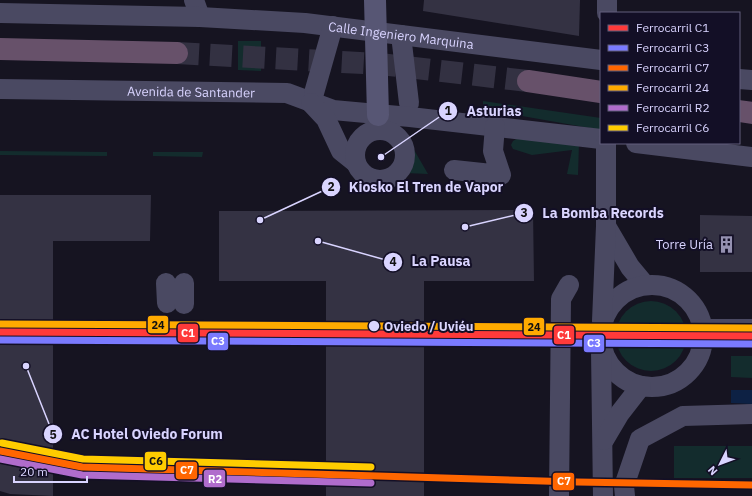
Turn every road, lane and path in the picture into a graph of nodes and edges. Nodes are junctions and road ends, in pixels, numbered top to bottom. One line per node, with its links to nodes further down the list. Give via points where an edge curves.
1 (375, 0): 7 (street)
2 (607, 0): 4 (street)
3 (197, 8): 5 (street); 6 (street, Calle Ingeniero Marquina)
4 (607, 12)
5 (0, 13)
6 (333, 26): 7 (street, Calle Ingeniero Marquina); 17 (street)
7 (375, 31): 8 (street, Calle Ingeniero Marquina); 21 (street)
8 (401, 34): 11 (street, Calle Ingeniero Marquina); 18 (street)
9 (0, 49): 10 (highway)
10 (177, 53)
11 (600, 60)
12 (740, 79): 13 (street)
13 (752, 80)
14 (528, 81): 16 (highway)
15 (0, 88): 17 (street, Avenida de Santander, via 288,93)
16 (590, 90)
17 (313, 98): 21 (street, Avenida de Santander, via 333,110); 27 (street, via 341,151)
18 (409, 103)
19 (740, 112): 20 (highway)
20 (752, 113)
21 (379, 122): 22 (street, Avenida de Santander); 27 (street, via 360,140 354,152); 27 (street, via 401,142 404,150 402,166 392,176 379,180 365,175)
22 (495, 126): 23 (street, Avenida de Santander); 28 (street, via 493,151 501,176)
23 (600, 139)
24 (606, 144): 29 (street)
25 (644, 144): 26 (street)
26 (752, 157)
27 (356, 162)
28 (454, 170)
29 (606, 226): 30 (street); 36 (street)
30 (640, 279): 34 (street, via 683,296 695,309); 36 (street, via 611,305)
31 (175, 283): 33 (street)
32 (562, 290): 40 (street)
33 (175, 303)
34 (702, 329): 35 (street); 37 (street, via 702,347 692,368 679,380 658,387)
35 (752, 329)
36 (601, 334): 37 (street, via 608,364 620,377); 39 (street)
37 (640, 386): 39 (street)
38 (752, 414): 42 (street, via 683,416 640,439 624,486)
39 (604, 440): 41 (street)
40 (559, 496)
41 (603, 496)
42 (625, 496)

